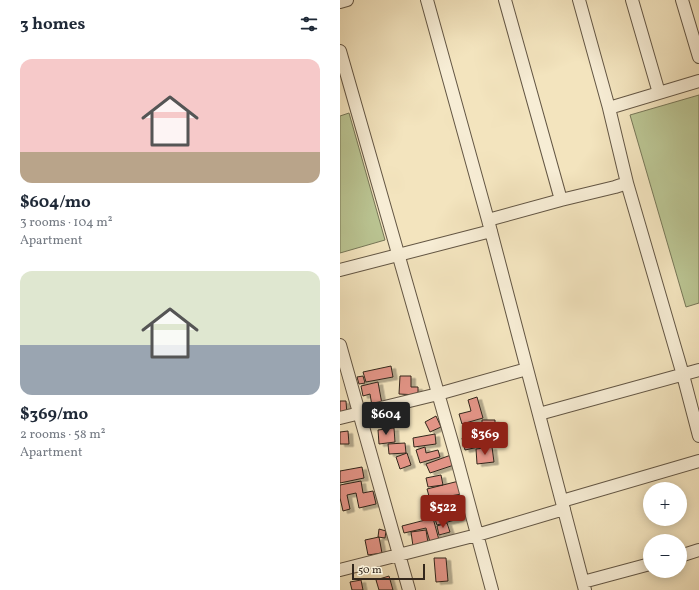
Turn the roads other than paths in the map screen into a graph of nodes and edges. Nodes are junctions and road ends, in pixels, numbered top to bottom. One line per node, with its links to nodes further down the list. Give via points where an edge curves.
1 (347, 0): 7 (street)
2 (427, 0): 15 (street)
3 (505, 0): 14 (street)
4 (579, 0): 12 (street)
5 (632, 0): 11 (street)
6 (682, 0): 9 (street)
7 (340, 2)
8 (340, 51): 16 (street)
9 (699, 57)
10 (699, 81): 11 (street)
11 (659, 93): 12 (street)
12 (609, 108): 13 (street)
13 (627, 183): 14 (street); 21 (street)
14 (560, 200): 15 (street)
15 (489, 226): 16 (street); 19 (street)
16 (399, 256): 17 (street); 22 (street)
17 (340, 270)
18 (340, 345): 23 (street)
19 (527, 369): 22 (street); 24 (street)
20 (699, 370): 21 (street)
21 (683, 374): 24 (street); 26 (street)
22 (438, 394): 23 (street); 29 (street)
23 (360, 413): 25 (street); 31 (street)
24 (539, 414): 28 (street)
25 (340, 418)
26 (699, 436)
27 (699, 461): 28 (street)
28 (563, 505): 29 (street); 35 (street)
29 (477, 534): 31 (street); 37 (street)
30 (699, 550): 32 (street)
31 (399, 554): 34 (street); 36 (street)
32 (687, 554)
33 (643, 566): 35 (street)
34 (340, 570)
35 (584, 586)
36 (409, 590)
37 (492, 590)

